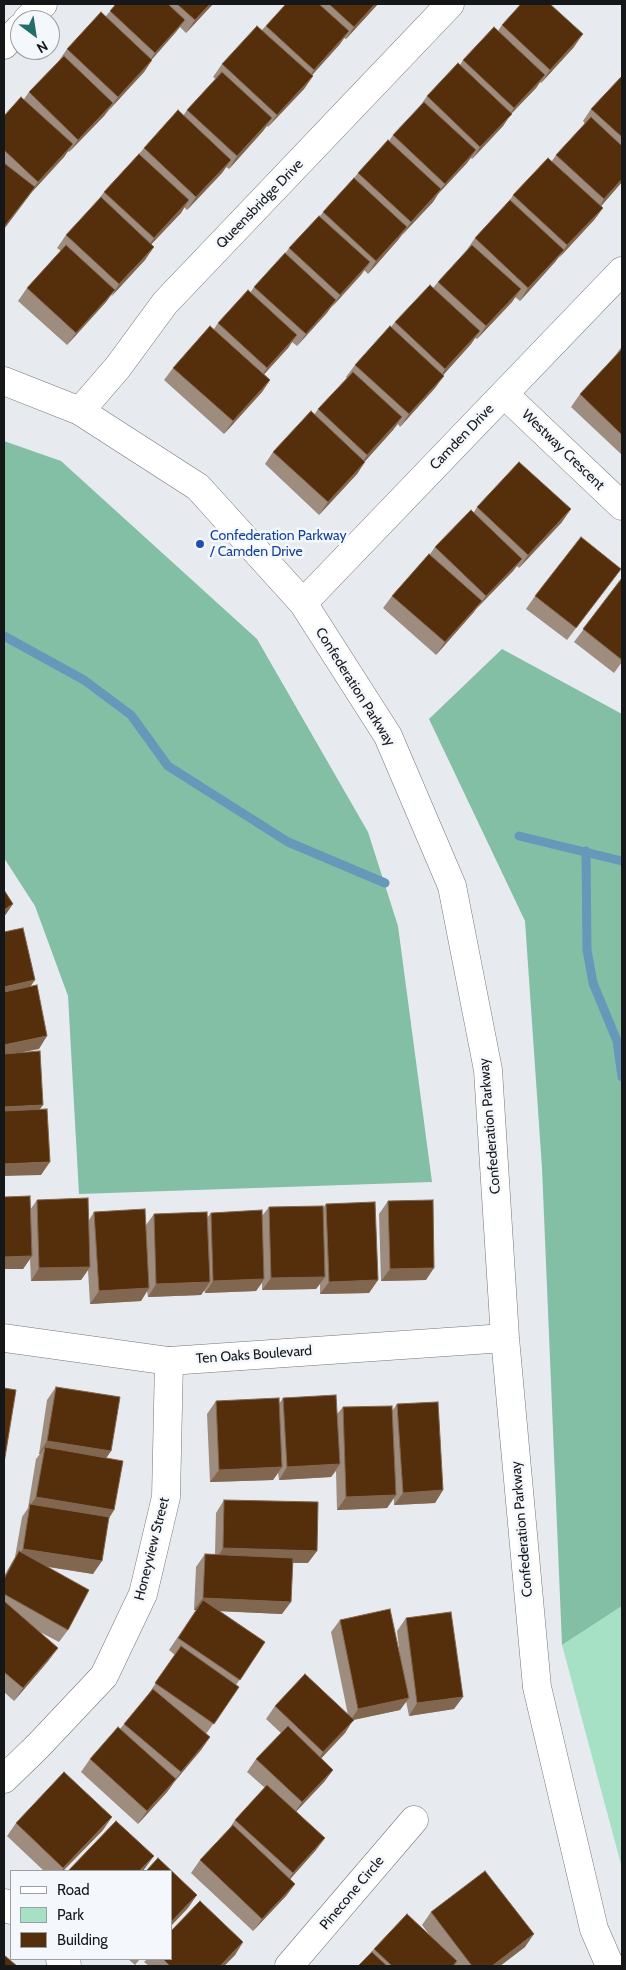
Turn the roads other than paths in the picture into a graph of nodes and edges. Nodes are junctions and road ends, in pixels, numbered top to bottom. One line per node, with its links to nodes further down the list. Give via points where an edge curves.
1 (450, 4): 5 (street, Queensbridge Drive, via 165,303)
2 (622, 272): 4 (street, Camden Drive)
3 (4, 381): 5 (street, Confederation Parkway)
4 (504, 394): 6 (street, Westway Crescent); 7 (street, Camden Drive)
5 (80, 412): 7 (street, Confederation Parkway, via 198,487)
6 (622, 506)
7 (303, 603): 9 (street, Confederation Parkway, via 388,736 452,886 488,1070)
8 (4, 1338): 10 (street, Ten Oaks Boulevard)
9 (505, 1338): 10 (street, Ten Oaks Boulevard); 14 (street, Confederation Parkway, via 537,1687 594,1929)
10 (170, 1361): 11 (street, Honeyview Street, via 166,1497 143,1594 104,1676)
11 (4, 1779)
12 (414, 1820): 13 (street, Pinecone Circle)
13 (289, 1966)
14 (610, 1966)

